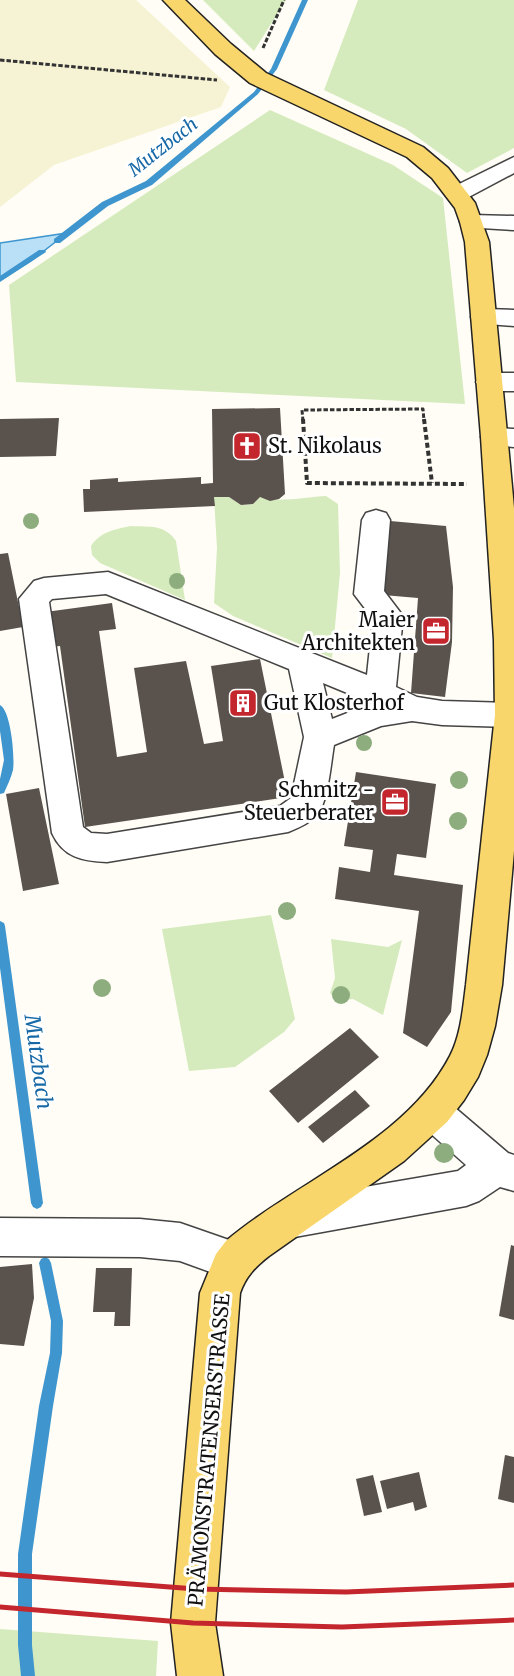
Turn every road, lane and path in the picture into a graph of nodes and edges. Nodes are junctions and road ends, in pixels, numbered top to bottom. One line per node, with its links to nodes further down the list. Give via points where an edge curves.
1 (173, 0): 4 (main road, PRÄMONSTRATENSERSTRASSE)
2 (284, 0): 4 (path)
3 (0, 60): 5 (path)
4 (255, 76): 7 (main road, PRÄMONSTRATENSERSTRASSE, via 415,152)
5 (222, 81)
6 (514, 164): 7 (street)
7 (457, 194): 8 (main road, PRÄMONSTRATENSERSTRASSE)
8 (472, 222): 9 (street); 10 (main road, PRÄMONSTRATENSERSTRASSE)
9 (514, 223)
10 (484, 318): 11 (street); 12 (main road, PRÄMONSTRATENSERSTRASSE)
11 (514, 318)
12 (502, 382): 13 (main road, PRÄMONSTRATENSERSTRASSE)
13 (504, 438): 15 (main road, PRÄMONSTRATENSERSTRASSE)
14 (432, 483): 14 (path, via 307,483 302,410 423,409); 15 (path)
15 (498, 485): 20 (main road, PRÄMONSTRATENSERSTRASSE)
16 (376, 520): 18 (street, via 369,594 388,616)
17 (303, 662): 18 (street); 21 (street); 21 (street, via 108,583 44,589 34,599 68,833 84,847 107,848 288,818 306,805)
18 (380, 693): 19 (street)
19 (412, 709): 20 (street); 21 (street, via 378,714)
20 (513, 715): 22 (main road, PRÄMONSTRATENSERSTRASSE, via 478,1022 466,1064)
21 (320, 737)
22 (434, 1113): 23 (street); 24 (main road, PRÄMONSTRATENSERSTRASSE)
23 (505, 1170): 24 (street, via 466,1188)
24 (288, 1220): 26 (main road, PRÄMONSTRATENSERSTRASSE)
25 (0, 1237): 26 (street, via 180,1242)
26 (235, 1261): 27 (main road, PRÄMONSTRATENSERSTRASSE, via 220,1293 193,1623)
27 (200, 1676)

